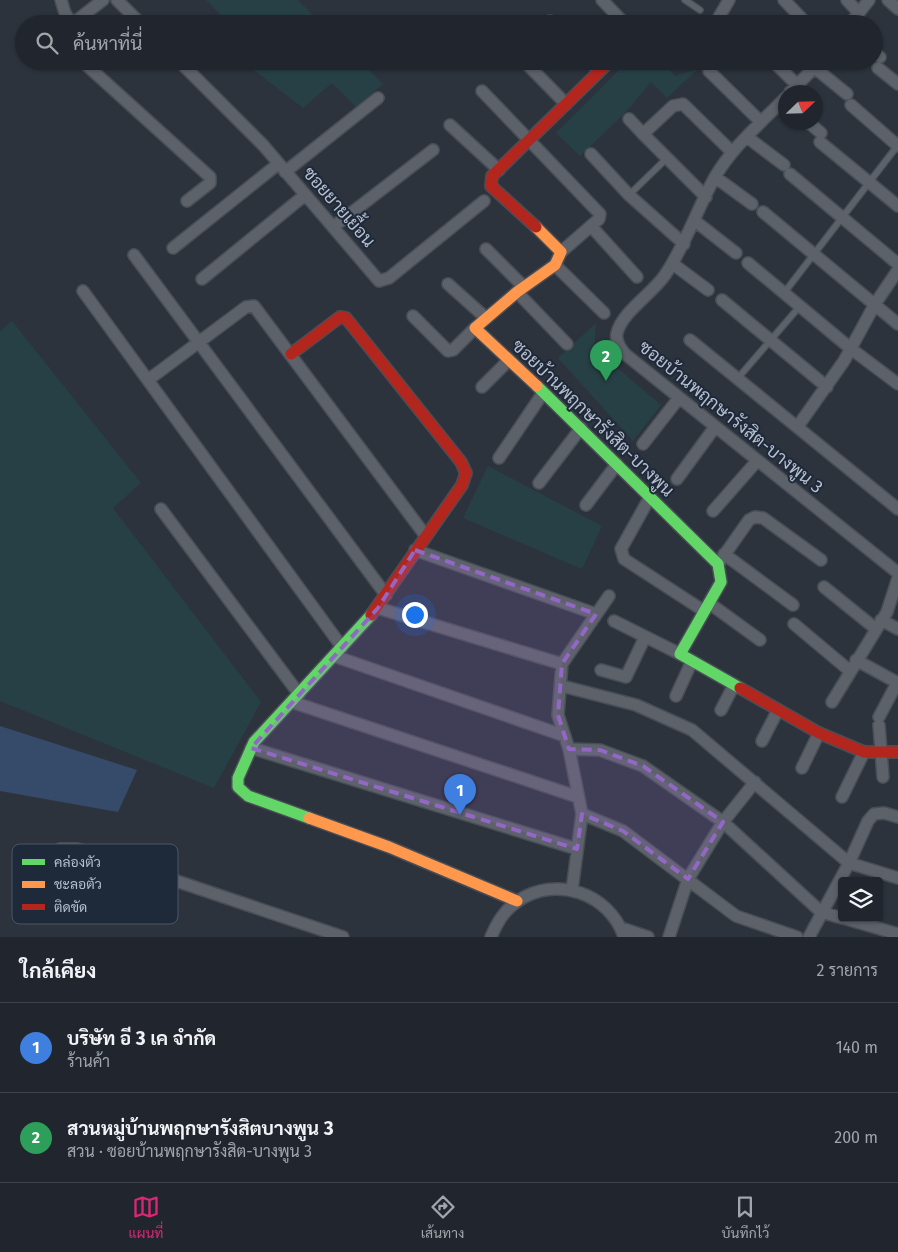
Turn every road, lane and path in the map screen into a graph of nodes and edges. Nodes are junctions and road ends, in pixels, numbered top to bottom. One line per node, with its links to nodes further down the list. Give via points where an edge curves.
1 (61, 0): 14 (street)
2 (103, 0): 15 (street)
3 (117, 0): 16 (street)
4 (602, 0): 17 (street)
5 (685, 0): 12 (lane)
6 (729, 0): 18 (street)
7 (784, 0): 19 (street)
8 (847, 0): 13 (street)
9 (868, 0): 13 (street)
10 (888, 0): 11 (street)
11 (898, 9)
12 (700, 10)
13 (859, 13)
14 (66, 15)
15 (84, 15)
16 (132, 15)
17 (616, 15)
18 (721, 15)
19 (798, 15)
20 (883, 66): 29 (street)
21 (92, 70): 55 (street, via 210,177 210,183)
22 (188, 70): 48 (street, ซอยยายเยื้อน)
23 (533, 70): 34 (street)
24 (777, 70): 30 (street)
25 (813, 70): 31 (street, ซอยบ้านพฤกษารังสิต-บางพูน 3)
26 (822, 70): 43 (street)
27 (599, 71): 34 (street)
28 (709, 71): 37 (street)
29 (898, 84)
30 (783, 85)
31 (799, 85)
32 (482, 91): 42 (street)
33 (378, 98): 48 (street)
34 (566, 104): 42 (street)
35 (778, 106): 37 (street, ซอยบ้านพฤกษารังสิต-บางพูน 3)
36 (629, 120): 40 (street)
37 (761, 122): 41 (street, ซอยบ้านพฤกษารังสิต-บางพูน 3)
38 (450, 124): 49 (street)
39 (814, 130): 51 (street)
40 (643, 134): 45 (street, via 673,106 683,104); 47 (street)
41 (746, 138): 45 (street, ซอยบ้านพฤกษารังสิต-บางพูน 3); 60 (street, via 787,169)
42 (530, 139): 49 (street); 62 (street, via 600,214)
43 (898, 146): 51 (lane)
44 (433, 150): 63 (street)
45 (732, 152): 50 (street, ซอยบ้านพฤกษารังสิต-บางพูน 3)
46 (591, 154): 53 (street)
47 (667, 158): 53 (lane); 54 (street)
48 (282, 168): 52 (street, ซอยยายเยื้อน); 65 (street)
49 (499, 170): 67 (street, via 492,176 491,186)
50 (715, 177): 54 (street, ซอยบ้านพฤกษารังสิต-บางพูน 3); 57 (street)
51 (869, 182): 58 (street); 60 (lane)
52 (305, 195): 63 (street, ซอยยายเยื้อน); 77 (street)
53 (629, 195): 64 (street)
54 (706, 197): 61 (street, ซอยบ้านพฤกษารังสิต-บางพูน 3)
55 (186, 201)
56 (484, 201): 63 (street, ซอยยายเยื้อน, via 383,282 379,282)
57 (752, 204)
58 (898, 206)
59 (763, 212): 70 (street)
60 (842, 219): 70 (lane); 73 (street)
61 (695, 221): 64 (street, ซอยบ้านพฤกษารังสิต-บางพูน 3); 68 (street)
62 (591, 226): 67 (street); 76 (street)
63 (333, 227)
64 (684, 244): 72 (street, ซอยบ้านพฤกษารังสิต-บางพูน 3)
65 (173, 248)
66 (486, 249): 79 (street)
67 (561, 252): 74 (street)
68 (736, 253)
69 (134, 254): 93 (street)
70 (814, 255): 82 (lane); 84 (street)
71 (748, 263): 82 (street)
72 (673, 264): 80 (street); 104 (street, ซอยบ้านพฤกษารังสิต-บางพูน 3, via 631,312 617,334 624,354)
73 (898, 264)
74 (555, 265): 79 (street); 86 (street)
75 (898, 270): 84 (street)
76 (637, 278)
77 (202, 279)
78 (448, 284): 88 (street)
79 (520, 290): 88 (street); 94 (street)
80 (708, 290)
81 (83, 291): 99 (street)
82 (784, 293): 85 (street)
83 (722, 300): 92 (street)
84 (875, 304): 89 (street); 95 (street)
85 (800, 306): 92 (lane); 95 (street)
86 (604, 313)
87 (413, 316): 90 (street, via 448,351)
88 (486, 318): 90 (street)
89 (898, 324)
90 (475, 328): 97 (street, ซอยบ้านพฤกษารังสิต-บางพูน)
91 (690, 340): 98 (street)
92 (771, 340): 98 (lane); 102 (street)
93 (199, 342): 96 (street, via 246,307 254,306); 99 (street); 126 (street)
94 (567, 344)
95 (850, 348): 100 (street); 102 (street)
96 (291, 354): 119 (street); 119 (street, via 340,317 346,318 461,462 466,473 462,485)
97 (508, 361): 101 (street); 103 (street, ซอยบ้านพฤกษารังสิต-บางพูน)
98 (738, 378): 105 (street)
99 (148, 380): 138 (street)
100 (898, 384)
101 (482, 387)
102 (827, 387): 105 (street)
103 (543, 393): 107 (street, ซอยบ้านพฤกษารังสิต-บางพูน); 109 (street)
104 (679, 398): 106 (street, ซอยบ้านพฤกษารังสิต-บางพูน 3); 108 (street)
105 (798, 426): 117 (street)
106 (716, 427): 110 (street, ซอยบ้านพฤกษารังสิต-บางพูน 3); 112 (street)
107 (581, 428): 111 (street, ซอยบ้านพฤกษารังสิต-บางพูน); 113 (street)
108 (643, 444)
109 (499, 458)
110 (757, 461): 118 (street); 123 (street, ซอยบ้านพฤกษารังสิต-บางพูน 3)
111 (617, 464): 114 (street, ซอยบ้านพฤกษารังสิต-บางพูน); 115 (street)
112 (677, 479)
113 (539, 483)
114 (650, 497): 121 (street, ซอยบ้านพฤกษารังสิต-บางพูน); 129 (street, via 621,548 621,554 624,559)
115 (586, 505)
116 (161, 509): 150 (street)
117 (898, 509)
118 (713, 511)
119 (425, 535): 120 (street)
120 (415, 550): 126 (street); 131 (street)
121 (721, 559): 122 (street, via 749,520 755,517 763,518); 128 (street); 129 (street, via 721,582)
122 (821, 560)
123 (898, 573)
124 (898, 578): 134 (street, via 887,612)
125 (824, 587): 134 (street)
126 (386, 595): 130 (street)
127 (609, 596): 131 (street)
128 (793, 605)
129 (706, 607): 137 (street); 139 (street)
130 (378, 608): 138 (street); 143 (street)
131 (596, 614): 143 (street)
132 (614, 621): 136 (street)
133 (794, 624): 145 (street)
134 (878, 624): 135 (street); 141 (street)
135 (898, 629)
136 (645, 637): 139 (street); 144 (street, via 626,677)
137 (760, 640)
138 (342, 647): 140 (street)
139 (680, 654): 142 (street)
140 (334, 656): 150 (street); 155 (street)
141 (856, 660): 145 (street); 146 (street)
142 (692, 661): 147 (street); 149 (street)
143 (562, 664): 148 (street)
144 (601, 670)
145 (850, 671): 151 (street)
146 (898, 683): 160 (street, via 879,721)
147 (734, 685): 152 (street); 153 (street)
148 (562, 686): 155 (street, via 558,715); 164 (street, via 636,705 692,730)
149 (676, 696)
150 (296, 698): 157 (street, via 262,731); 165 (street)
151 (832, 702)
152 (721, 710)
153 (778, 710): 154 (street); 156 (street)
154 (819, 733): 159 (street); 162 (street)
155 (565, 736): 158 (street)
156 (762, 741)
157 (250, 748): 170 (street); 176 (street, via 237,782 248,796 389,847)
158 (569, 749): 165 (street); 169 (street, via 600,750 643,766)
159 (864, 752): 160 (street); 166 (street)
160 (881, 752): 161 (street); 163 (street)
161 (898, 752)
162 (802, 768)
163 (883, 777)
164 (755, 782): 169 (street); 171 (street)
165 (578, 797): 167 (street)
166 (842, 797)
167 (582, 814): 170 (street); 173 (street, via 623,831)
168 (898, 817): 171 (street, via 874,814)
169 (724, 822): 173 (street); 177 (street)
170 (577, 849): 175 (street)
171 (849, 863): 172 (street); 177 (street)
172 (898, 878)
173 (688, 879): 185 (street); 186 (street, via 736,916)
174 (178, 882): 182 (street)
175 (572, 890): 176 (street, via 553,888 534,892); 180 (street, via 609,910)
176 (517, 901): 183 (street, via 500,918)
177 (822, 912): 178 (street); 187 (street)
178 (838, 917)
179 (856, 922): 181 (street)
180 (622, 933): 184 (street)
181 (898, 934)
182 (343, 937)
183 (491, 937)
184 (648, 937)
185 (669, 937)
186 (797, 937)
187 (809, 937)

